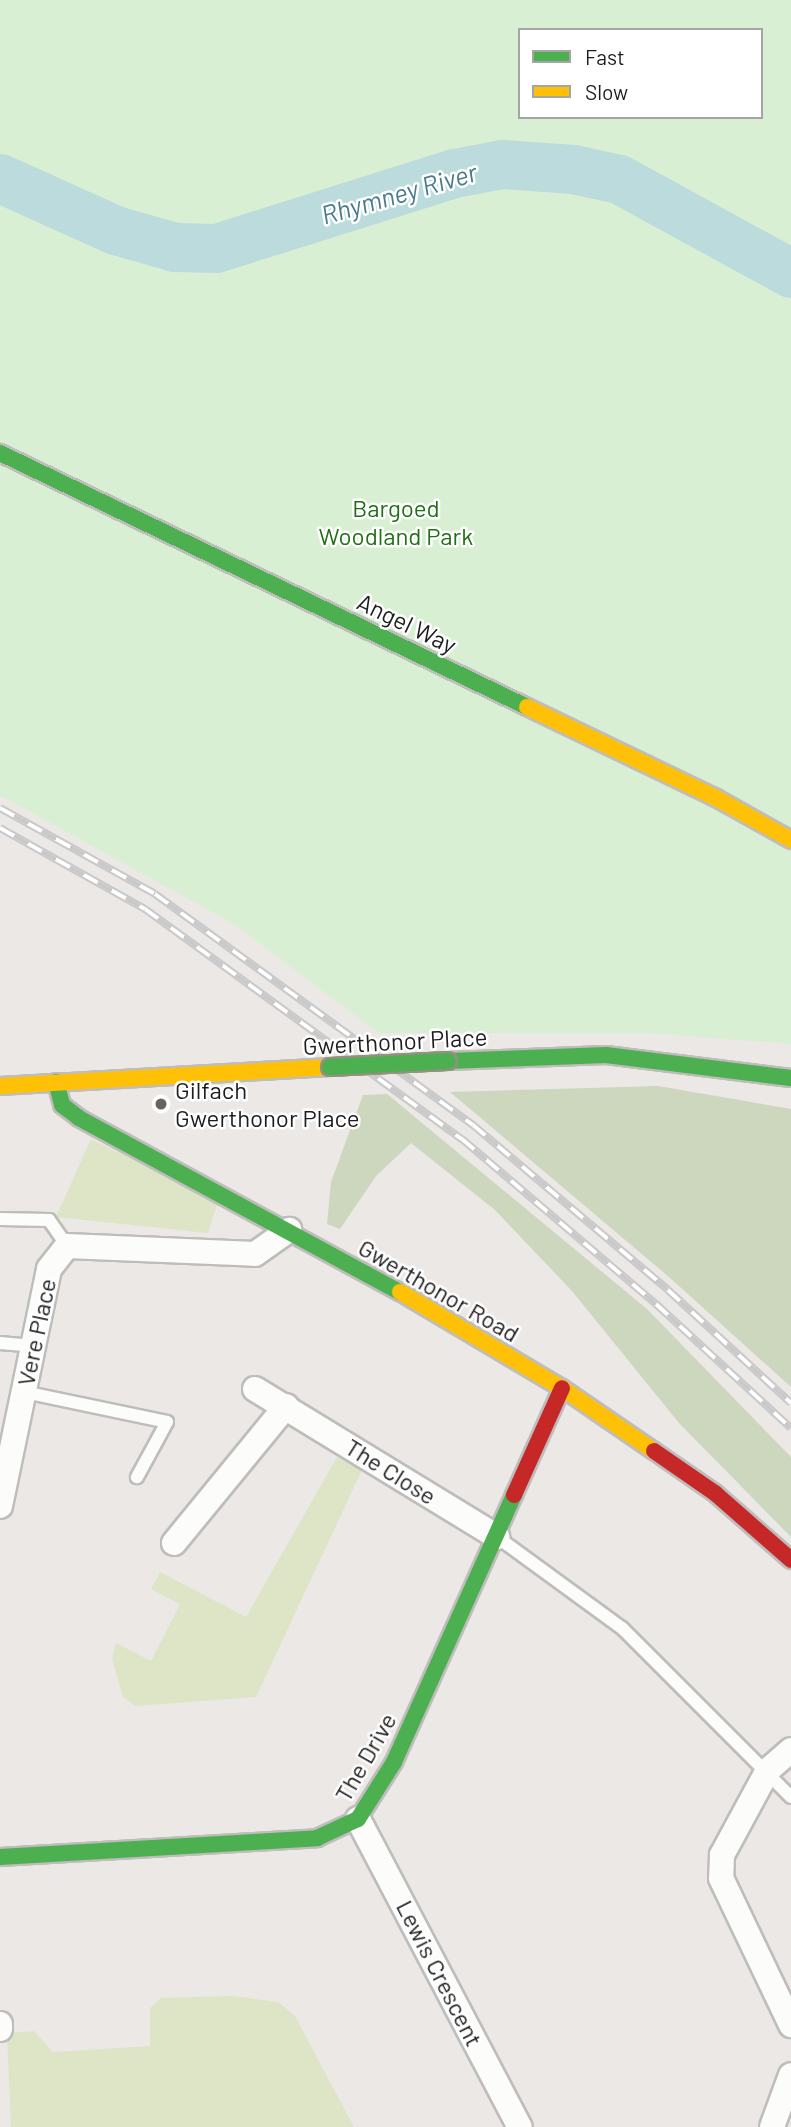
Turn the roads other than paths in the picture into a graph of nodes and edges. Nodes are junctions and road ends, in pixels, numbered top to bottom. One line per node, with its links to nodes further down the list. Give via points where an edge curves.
1 (0, 453): 2 (street, Angel Way, via 716,798)
2 (791, 840)
3 (791, 1078): 4 (street, Gwerthonor Place, bridge, via 606,1055)
4 (56, 1082): 5 (street, Gwerthonor Place); 7 (street, Gwerthonor Road, via 62,1105 79,1118)
5 (0, 1086)
6 (0, 1219): 8 (lane, via 49,1220)
7 (289, 1230): 8 (street, via 255,1254); 11 (street, Gwerthonor Road)
8 (67, 1245): 10 (street, Vere Place, via 49,1269)
9 (0, 1343): 10 (lane)
10 (33, 1346): 13 (street, Vere Place)
11 (562, 1388): 18 (street, The Drive); 20 (street, Gwerthonor Road, via 716,1494)
12 (255, 1389): 14 (street, The Close)
13 (24, 1392): 15 (street, Vere Place); 16 (lane, via 167,1422)
14 (286, 1406): 18 (street, The Close); 19 (street)
15 (5, 1459): 17 (street, Vere Place)
16 (137, 1477)
17 (0, 1506)
18 (497, 1536): 22 (lane, via 622,1628); 24 (street, The Drive, via 394,1762)
19 (174, 1543)
20 (791, 1560)
21 (791, 1750): 22 (street)
22 (768, 1770): 23 (lane); 27 (street, via 722,1855 722,1878)
23 (791, 1797)
24 (358, 1819): 25 (street, The Drive, via 317,1838); 30 (street, Lewis Crescent)
25 (0, 1857)
26 (0, 2024): 28 (street)
27 (791, 2025)
28 (0, 2032)
29 (791, 2075): 31 (street)
30 (520, 2127)
31 (772, 2127)

